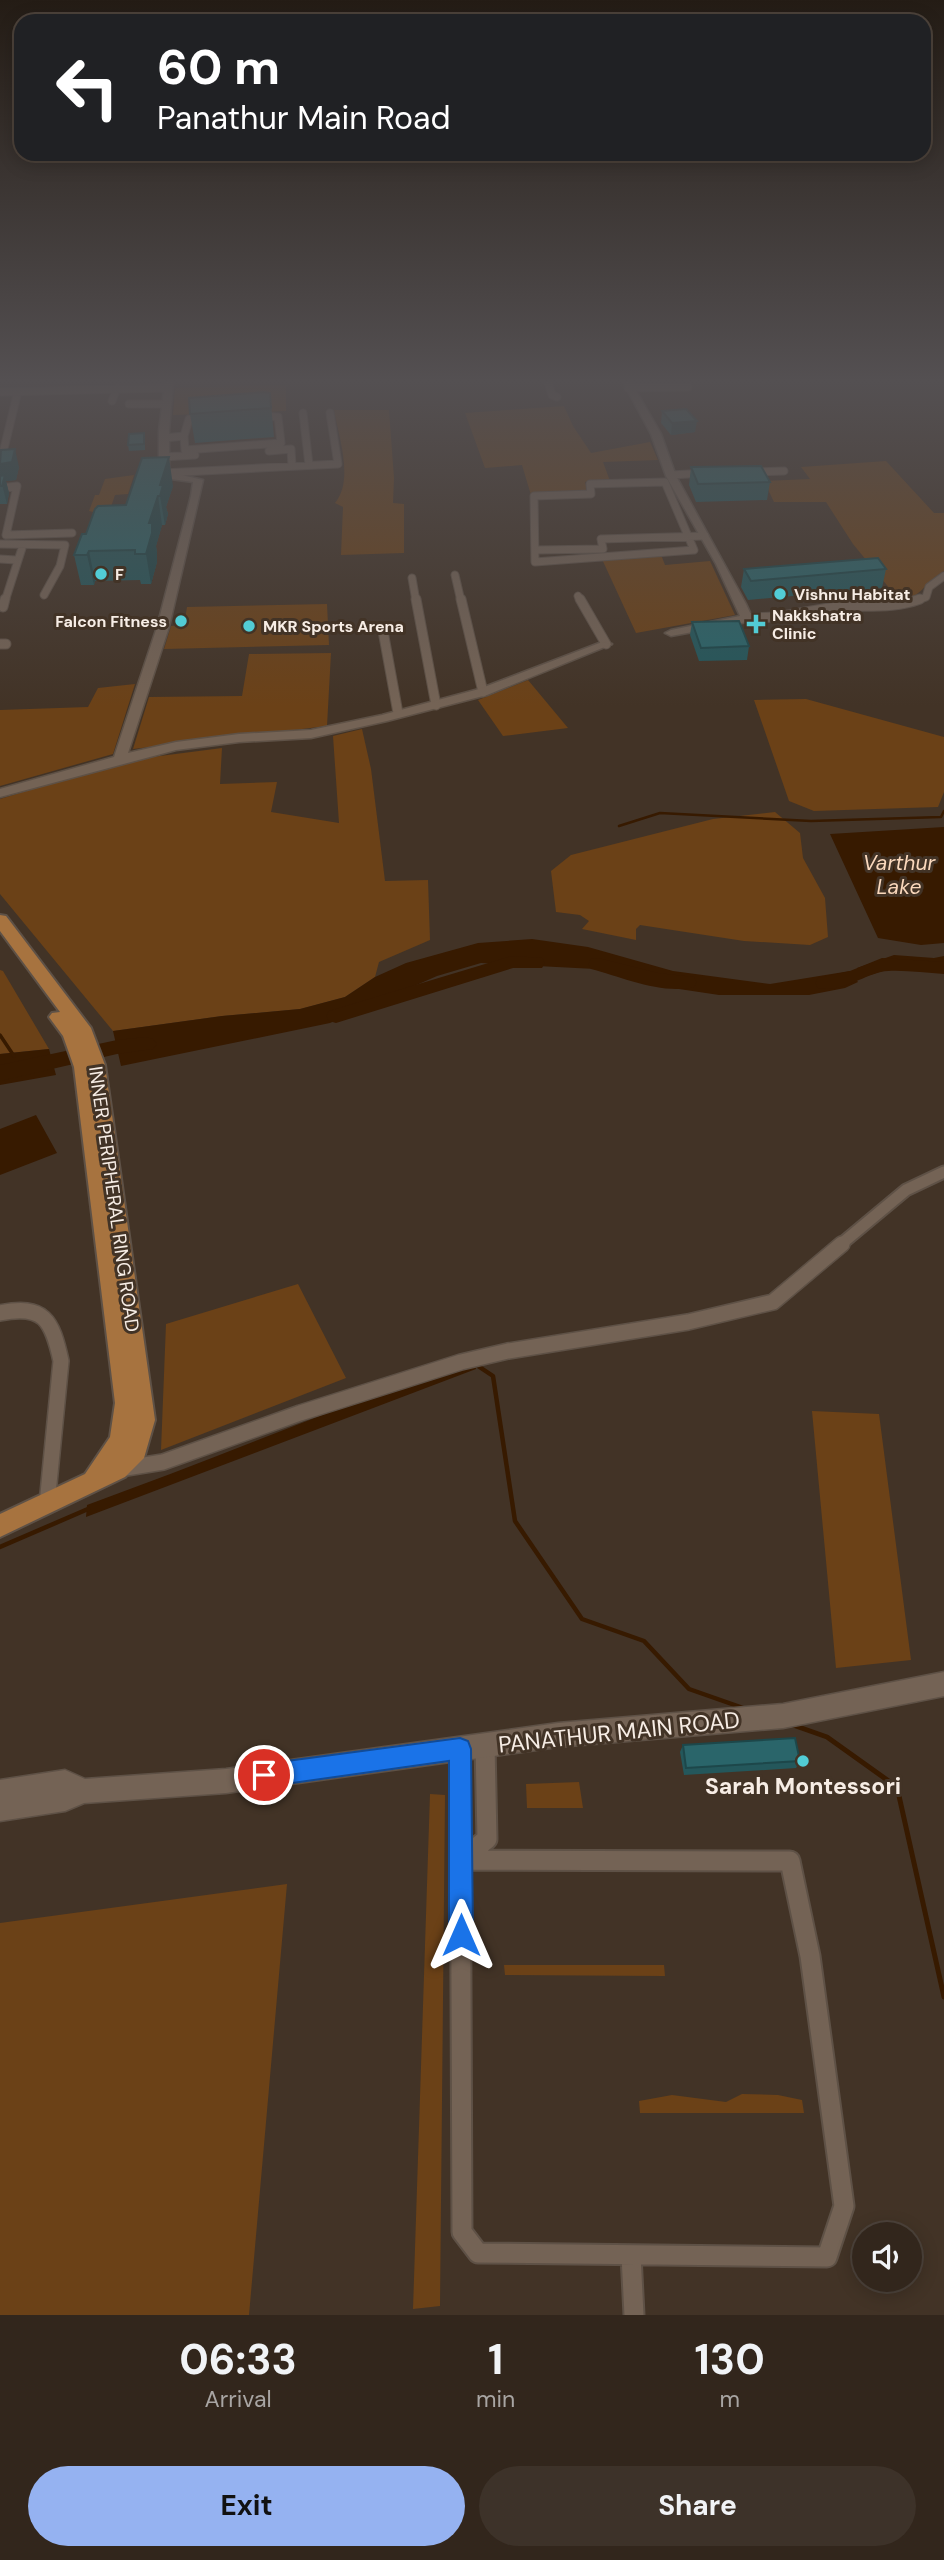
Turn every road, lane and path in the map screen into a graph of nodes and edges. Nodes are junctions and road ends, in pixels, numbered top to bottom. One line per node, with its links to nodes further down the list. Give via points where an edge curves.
1 (16, 490): 8 (street, via 6,535)
2 (197, 490): 29 (street, via 163,626)
3 (591, 490): 13 (street, via 591,494 534,496)
4 (668, 490): 6 (street)
5 (679, 490): 7 (street)
6 (674, 507): 7 (street); 9 (street)
7 (689, 507): 10 (street)
8 (72, 533)
9 (688, 536): 10 (street); 13 (street, via 601,539 603,549); 13 (street, via 694,550 536,562)
10 (705, 536): 22 (street)
11 (0, 544): 12 (street)
12 (23, 545): 15 (street); 19 (street, via 65,545 60,566)
13 (536, 550)
14 (0, 559): 15 (street)
15 (16, 560): 21 (street)
16 (455, 575): 26 (street)
17 (944, 576): 22 (street, via 929,587 926,597 905,605)
18 (412, 578): 27 (street)
19 (44, 595)
20 (578, 596): 25 (street)
21 (3, 607)
22 (746, 617): 24 (street)
23 (383, 631): 28 (street)
24 (671, 634)
25 (606, 644): 26 (street)
26 (483, 692): 27 (street)
27 (436, 705): 28 (street)
28 (398, 713): 29 (street, via 311,734 188,744)
29 (120, 759): 30 (street)
30 (0, 793)
31 (0, 920): 33 (main road, INNER PERIPHERAL RING ROAD)
32 (0, 942): 33 (main road, INNER PERIPHERAL RING ROAD)
33 (78, 1033): 34 (main road, INNER PERIPHERAL RING ROAD)
34 (90, 1066): 37 (main road, INNER PERIPHERAL RING ROAD, via 144,1420 136,1451); 38 (main road, INNER PERIPHERAL RING ROAD, via 126,1403 126,1428 119,1448)
35 (944, 1172): 37 (street, via 906,1190 773,1302 688,1322 461,1362 163,1462)
36 (0, 1313): 39 (street, via 26,1309 40,1313 59,1350)
37 (117, 1470): 38 (main road, INNER PERIPHERAL RING ROAD)
38 (92, 1483): 39 (main road, INNER PERIPHERAL RING ROAD)
39 (47, 1504): 40 (main road, INNER PERIPHERAL RING ROAD)
40 (0, 1526)
41 (944, 1684): 42 (street, PANATHUR MAIN ROAD, via 783,1716)
42 (485, 1745): 43 (street, PANATHUR MAIN ROAD); 47 (street, via 487,1839)
43 (460, 1749): 44 (street, PANATHUR MAIN ROAD, via 226,1780); 47 (street)
44 (84, 1791): 45 (street, PANATHUR MAIN ROAD, via 65,1782); 46 (street, PANATHUR MAIN ROAD, via 65,1799)
45 (0, 1792)
46 (0, 1809)
47 (461, 1860): 48 (street, via 461,2232 478,2253); 48 (street, via 790,1861 810,1956 844,2206 827,2257)
48 (631, 2255): 49 (street)
49 (634, 2315)

